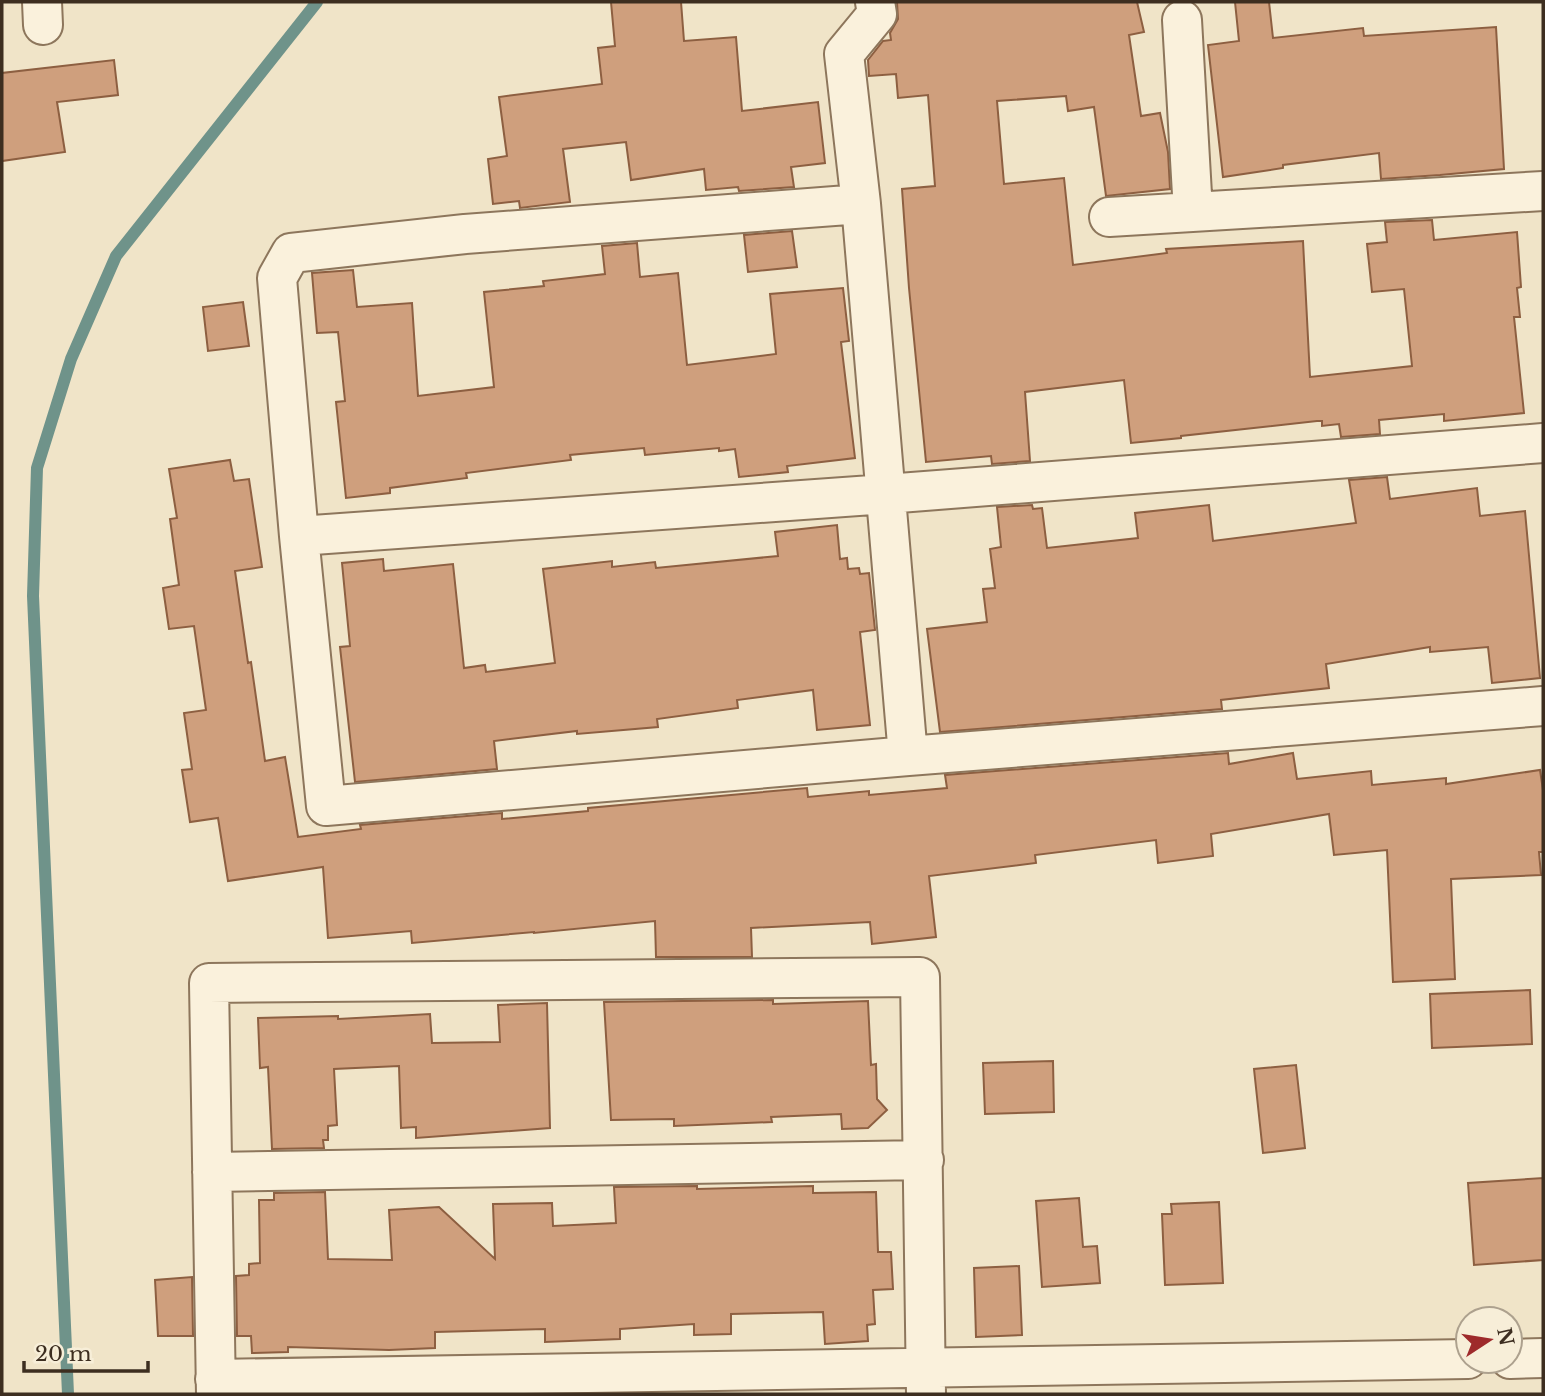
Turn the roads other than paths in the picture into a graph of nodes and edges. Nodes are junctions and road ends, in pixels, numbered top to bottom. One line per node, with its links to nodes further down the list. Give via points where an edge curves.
1 (875, 2): 4 (street, via 877,14 844,54)
2 (1182, 20): 5 (street)
3 (1543, 191): 5 (street)
4 (862, 204): 8 (street); 9 (street, via 465,234 291,253 277,278)
5 (1193, 212): 6 (street)
6 (1109, 217)
7 (1543, 443): 8 (street)
8 (887, 494): 9 (street); 11 (street)
9 (299, 536): 11 (street, via 326,806)
10 (1543, 706): 11 (street)
11 (908, 756)
12 (924, 1160): 13 (street); 13 (street, via 920,977 209,983); 17 (street)
13 (212, 1172): 18 (street)
14 (1543, 1358): 15 (street)
15 (1524, 1359)
16 (1454, 1360): 17 (street)
17 (926, 1380): 18 (street)
18 (216, 1386)

